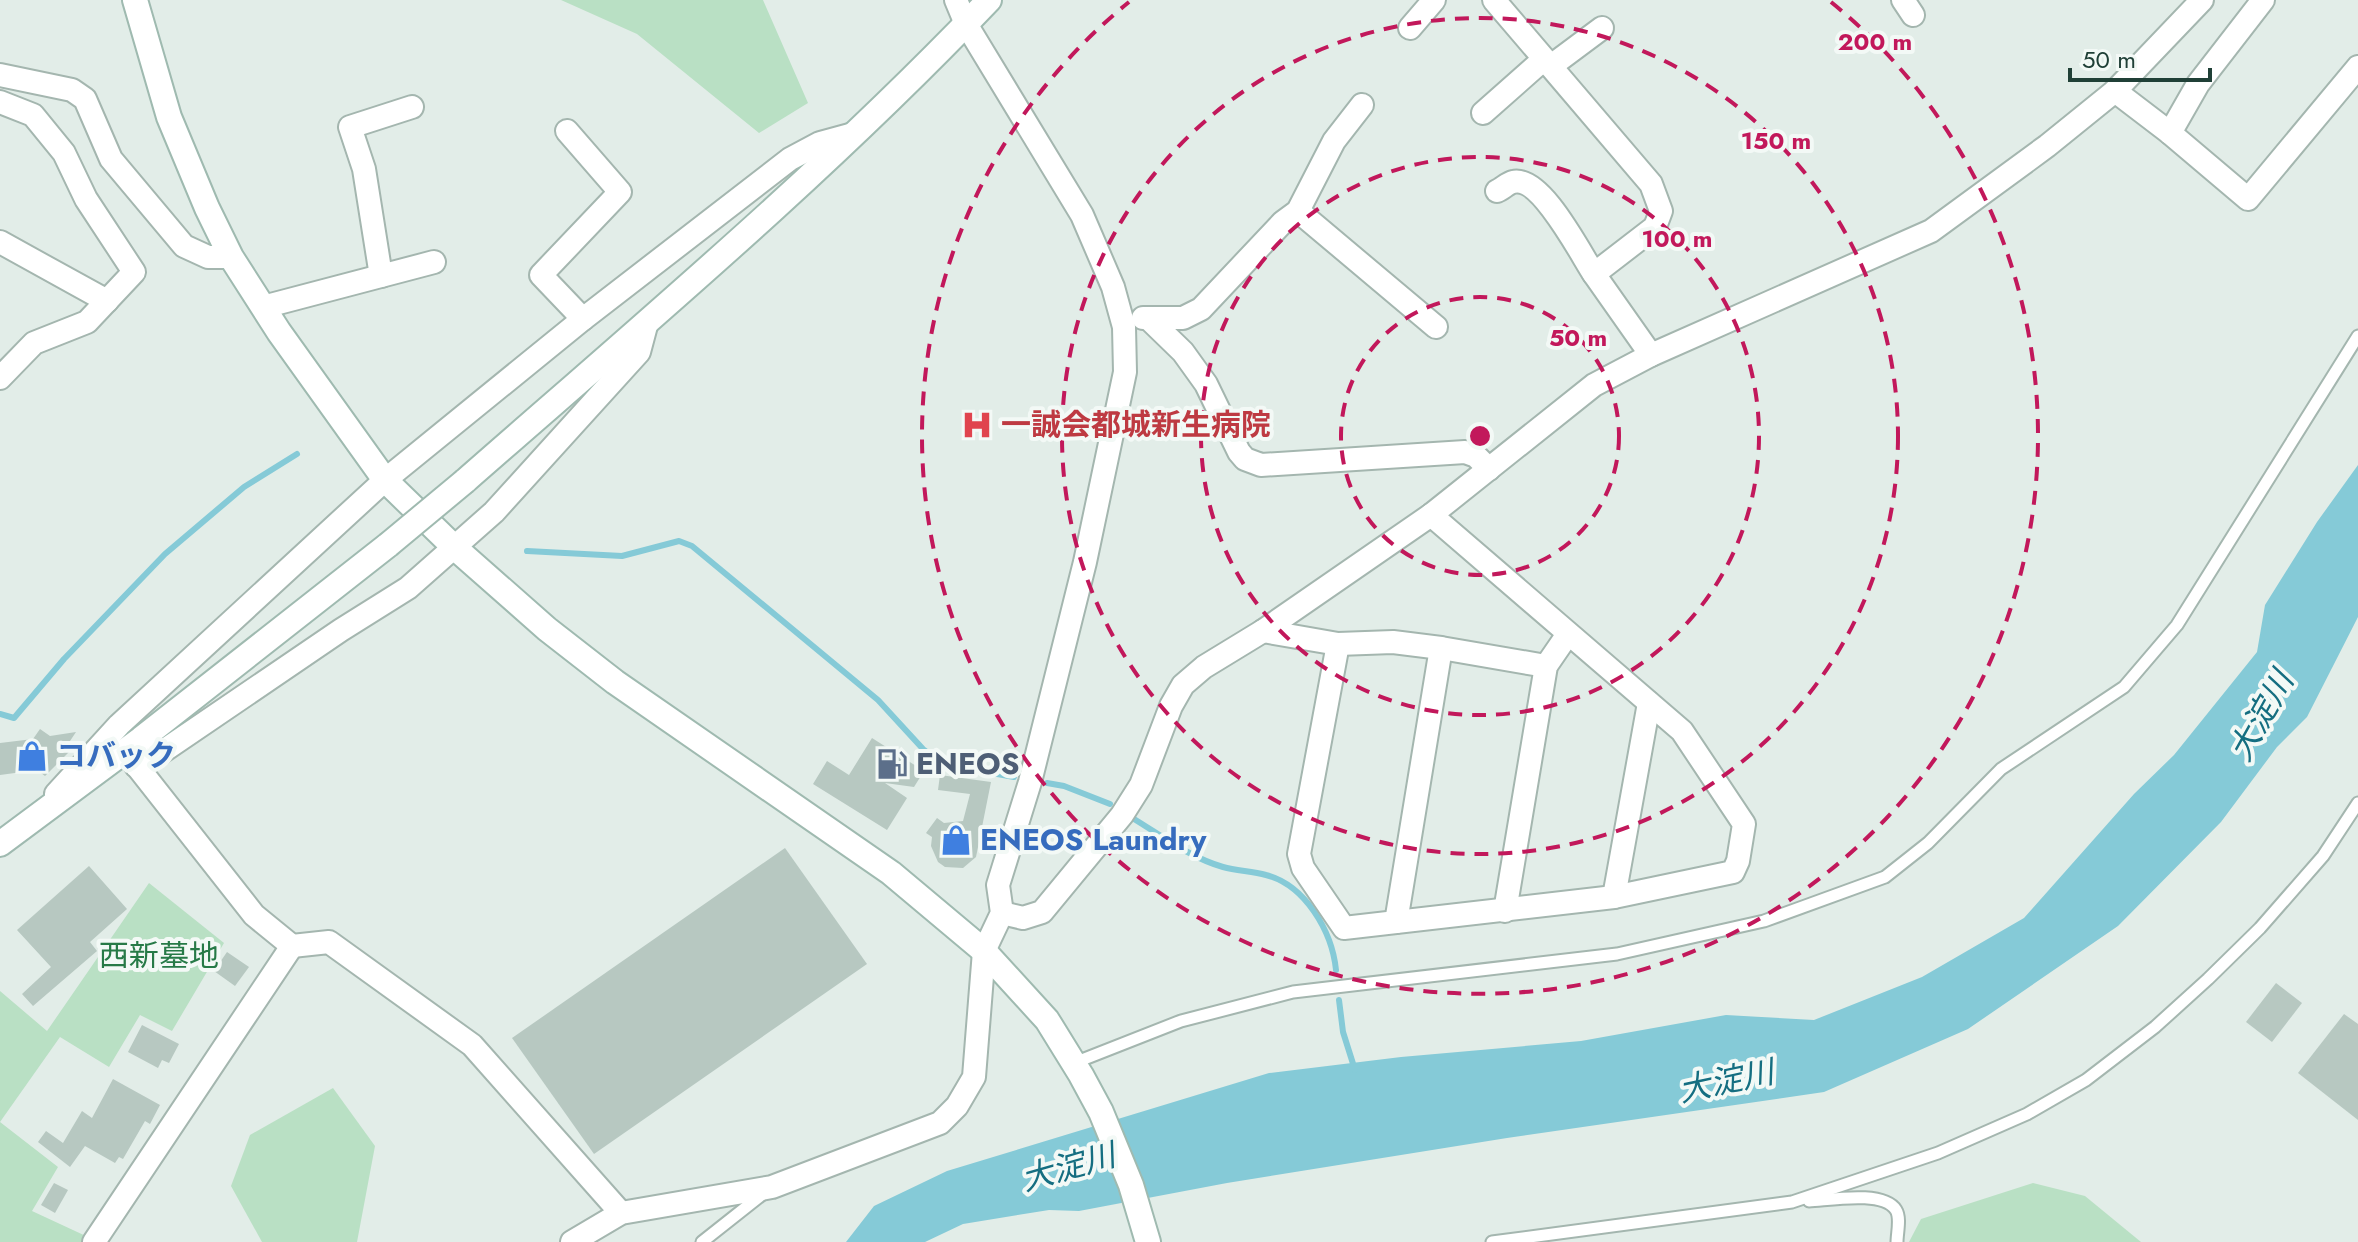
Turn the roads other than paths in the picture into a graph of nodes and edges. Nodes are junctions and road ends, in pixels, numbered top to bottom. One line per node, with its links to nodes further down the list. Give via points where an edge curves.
1 (135, 0): 25 (street, via 169,117)
2 (956, 0): 8 (street)
3 (989, 0): 8 (street)
4 (1434, 0): 9 (street)
5 (1494, 0): 11 (street)
6 (2202, 0): 14 (street)
7 (2263, 0): 20 (street, via 2198,84)
8 (966, 24): 21 (street); 31 (street, via 1082,215)
9 (1410, 28)
10 (1602, 28): 11 (street)
11 (1548, 62): 18 (street); 27 (street, via 1651,184 1661,211 1655,227)
12 (2358, 67): 20 (street, via 2248,199)
13 (0, 75): 25 (street, via 72,90 85,99 111,159 184,246 208,257)
14 (2115, 91): 20 (street); 37 (street, via 1931,231)
15 (0, 102): 29 (street, via 33,115 64,153 86,199 134,272)
16 (1362, 105): 23 (street, via 1334,141)
17 (412, 107): 28 (street, via 350,127 364,169)
18 (1483, 113)
19 (567, 131): 32 (street, via 620,192 541,275)
20 (2170, 133)
21 (853, 134): 32 (street, via 790,159); 34 (street)
22 (1497, 191): 27 (street, via 1514,181 1544,196)
23 (1298, 211): 33 (street, via 1201,309 1183,318); 35 (street)
24 (0, 242): 29 (street)
25 (231, 257): 30 (street)
26 (434, 262): 28 (street)
27 (1594, 274): 37 (street)
28 (381, 276): 30 (street)
29 (107, 301): 38 (street, via 87,322 34,343)
30 (263, 307): 40 (street)
31 (1119, 310): 33 (street); 55 (street, via 1125,372 1085,562 1030,782 998,885)
32 (583, 319): 40 (street)
33 (1149, 319): 39 (street, via 1206,384 1245,459 1261,465 1465,452)
34 (647, 322): 42 (street, via 639,352 494,512); 49 (street, bridge)
35 (1436, 327)
36 (2358, 336): 59 (lane, via 2177,625 2124,687 2001,769 1928,843 1885,877 1764,921 1617,954 1293,992 1181,1021)
37 (1651, 355): 39 (street, via 1594,385)
38 (1, 375)
39 (1489, 469): 41 (street)
40 (385, 480): 42 (street); 51 (street, via 119,725)
41 (1431, 515): 43 (street); 44 (street)
42 (454, 547): 49 (street, via 408,588 150,760); 58 (street, via 615,682 891,873)
43 (1263, 631): 45 (street); 55 (street, via 1183,685 1141,785 1042,912 1023,918)
44 (1568, 634): 47 (street); 48 (street)
45 (1338, 644): 46 (street, via 1393,642); 56 (street, via 1299,854 1344,928)
46 (1441, 648): 47 (street); 56 (street)
47 (1546, 666): 54 (street)
48 (1649, 703): 53 (street); 53 (street, via 1682,731 1744,824 1738,861 1733,872)
49 (131, 758): 51 (street); 57 (street, via 254,915)
50 (2358, 803): 61 (lane, via 2323,856 2260,928 2155,1027 2086,1080 2027,1114 1938,1153)
51 (34, 819): 52 (street)
52 (0, 844)
53 (1614, 897): 54 (street)
54 (1505, 911): 56 (street)
55 (1002, 913): 58 (street)
56 (1396, 922)
57 (292, 946): 62 (street, via 329,942 472,1045); 63 (street)
58 (984, 951): 59 (street, via 1047,1020); 60 (street, via 974,1077 957,1106 940,1123)
59 (1077, 1069): 66 (street, via 1125,1170)
60 (772, 1187): 62 (street); 65 (lane)
61 (1792, 1202): 67 (lane); 68 (lane, via 1877,1198 1895,1210)
62 (621, 1213): 64 (street)
63 (94, 1242)
64 (572, 1242)
65 (702, 1242)
66 (1148, 1242)
67 (1492, 1242)
68 (1897, 1242)

